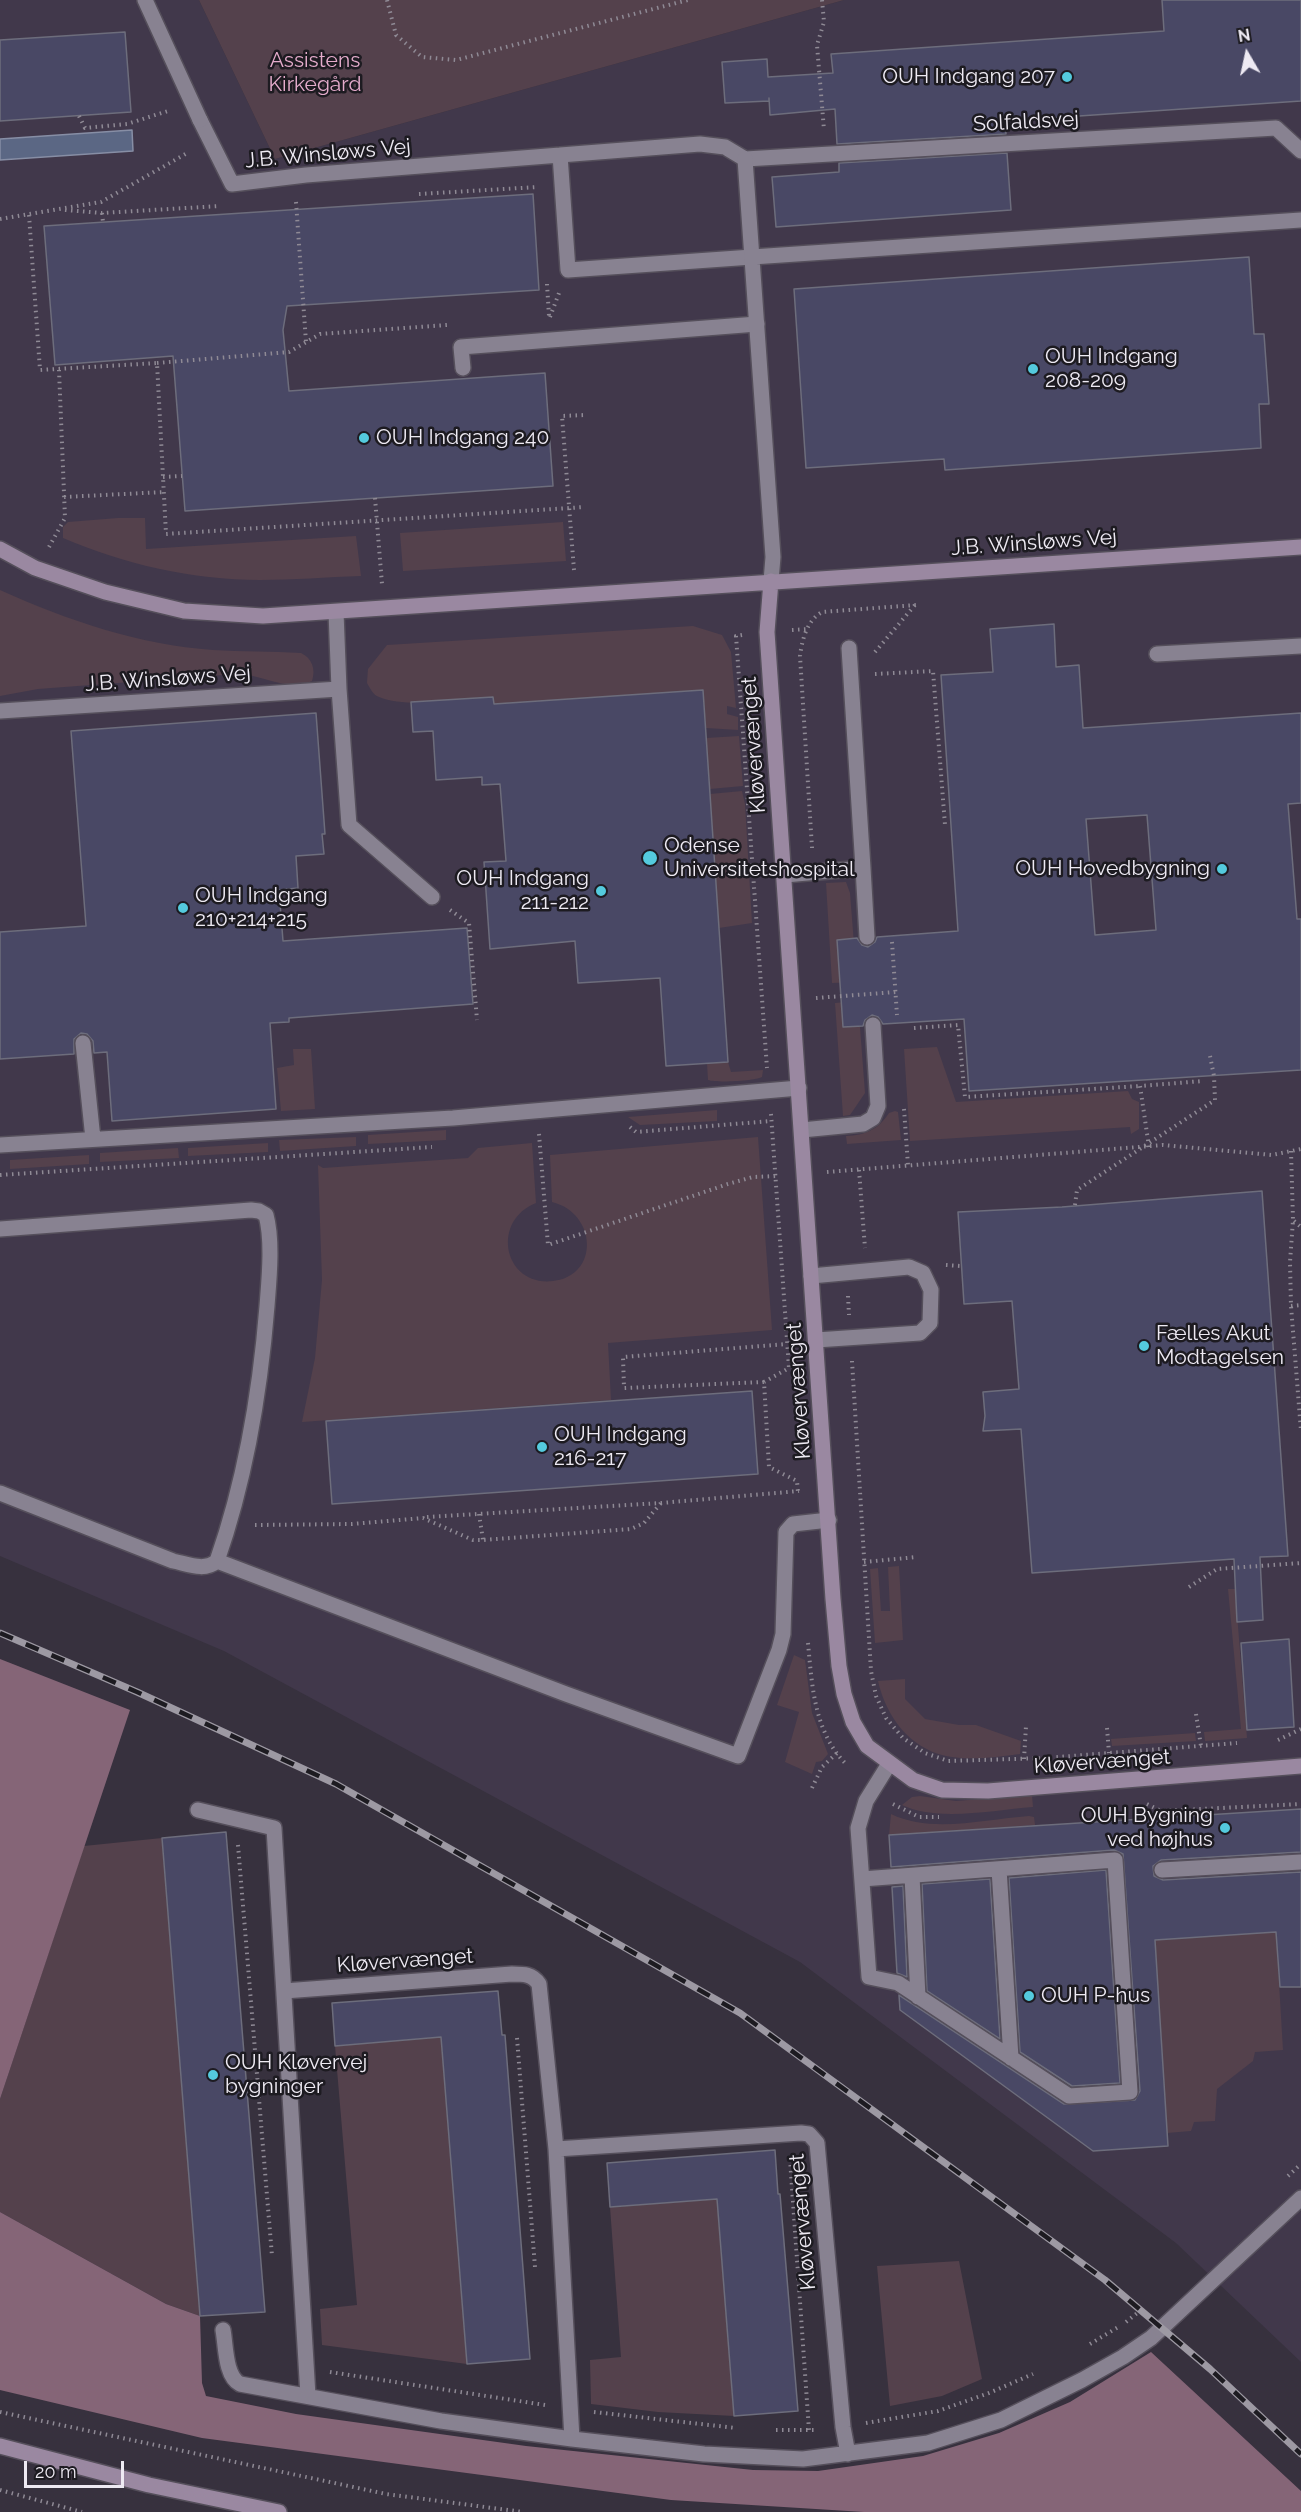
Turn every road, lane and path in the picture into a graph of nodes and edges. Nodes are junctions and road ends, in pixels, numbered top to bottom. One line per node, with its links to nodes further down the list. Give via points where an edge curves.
1 (145, 0): 5 (street, J.B. Winsløws Vej)
2 (387, 0): 3 (path, via 396,35 422,57 456,60)
3 (688, 0)
4 (822, 0): 9 (path, via 824,22 817,45)
5 (192, 103): 6 (path, via 127,124 85,128); 7 (street, J.B. Winsløws Vej)
6 (79, 116)
7 (209, 140): 10 (street, J.B. Winsløws Vej, via 232,184); 18 (path, via 101,202)
8 (1301, 151): 9 (street, Solfaldsvej, via 1276,128)
9 (826, 154): 11 (street, Solfaldsvej)
10 (560, 155): 11 (street, J.B. Winsløws Vej, via 700,144 724,147); 25 (street)
11 (745, 159): 24 (street)
12 (540, 187): 13 (path)
13 (412, 194)
14 (308, 200): 15 (path)
15 (296, 201): 16 (path); 31 (path)
16 (285, 202)
17 (231, 205): 19 (path)
18 (65, 210): 19 (path); 20 (path)
19 (102, 213): 23 (path)
20 (29, 215): 21 (path); 34 (path, via 40,370)
21 (0, 219)
22 (1301, 220): 24 (street)
23 (103, 222)
24 (752, 256): 25 (street); 30 (street)
25 (568, 270): 27 (path)
26 (547, 282): 27 (path)
27 (549, 318): 28 (path)
28 (538, 319)
29 (458, 324): 31 (path, via 320,334)
30 (757, 324): 33 (street, via 461,347); 47 (street)
31 (306, 342): 32 (path, via 289,352)
32 (157, 363): 34 (path); 37 (path)
33 (463, 368)
34 (59, 370): 39 (path)
35 (585, 415): 42 (path, via 562,416)
36 (182, 476): 37 (path)
37 (163, 477): 38 (path)
38 (164, 492): 39 (path); 43 (path, via 166,534)
39 (64, 497): 46 (path, via 64,518)
40 (375, 498): 43 (path)
41 (585, 507): 42 (path)
42 (568, 508): 43 (path); 48 (path)
43 (377, 520): 49 (path)
44 (1301, 547): 47 (street, J.B. Winsløws Vej)
45 (0, 549): 46 (street, J.B. Winsløws Vej)
46 (35, 568): 50 (street, J.B. Winsløws Vej, via 105,592 184,611 263,616)
47 (771, 581): 48 (street, J.B. Winsløws Vej); 61 (street, Kløvervænget, via 767,632)
48 (576, 595): 49 (street, J.B. Winsløws Vej)
49 (384, 609): 50 (street, J.B. Winsløws Vej)
50 (336, 612): 56 (street)
51 (1301, 646): 53 (street)
52 (849, 648): 55 (street)
53 (1156, 654)
54 (879, 673): 58 (path, via 933,671)
55 (850, 679): 59 (street); 60 (path, via 916,605 822,612 813,616 802,642)
56 (339, 689): 57 (street, J.B. Winsløws Vej); 62 (street, via 349,825)
57 (0, 711)
58 (945, 825)
59 (863, 868): 60 (street); 64 (street)
60 (814, 871): 61 (street)
61 (784, 875): 73 (street, Kløvervænget)
62 (432, 897): 66 (path, via 469,923)
63 (891, 931): 65 (path, via 896,993)
64 (867, 938)
65 (841, 996)
66 (477, 1020)
67 (873, 1025): 75 (street, via 878,1106 873,1118 862,1124)
68 (914, 1028): 72 (path, via 958,1025 964,1097)
69 (83, 1043): 76 (street)
70 (1210, 1056): 83 (path, bridge, via 1215,1100 1077,1190)
71 (1203, 1081): 72 (path)
72 (1140, 1086): 78 (path)
73 (799, 1088): 74 (street); 75 (street, Kløvervænget)
74 (537, 1110): 76 (street); 82 (path, via 548,1245 728,1184)
75 (802, 1130): 82 (street, Kløvervænget)
76 (93, 1139): 77 (street)
77 (0, 1145)
78 (1149, 1147): 80 (path, via 1272,1155); 81 (path)
79 (1301, 1149): 80 (path)
80 (1291, 1151): 84 (path)
81 (859, 1170): 82 (path); 87 (path)
82 (804, 1174): 88 (street, Kløvervænget)
83 (1076, 1205)
84 (1293, 1220): 85 (path); 90 (path)
85 (1301, 1227)
86 (0, 1229): 102 (street, via 251,1210 266,1215 268,1288 262,1364 250,1441)
87 (865, 1253)
88 (811, 1276): 91 (street, Kløvervænget); 91 (street, via 909,1268 923,1273 932,1301 930,1323 920,1333)
89 (1301, 1305): 90 (path)
90 (1291, 1306): 94 (path)
91 (816, 1340): 96 (street, Kløvervænget)
92 (787, 1344): 93 (path, via 622,1357 624,1388)
93 (764, 1382)
94 (1301, 1431)
95 (858, 1474): 106 (path)
96 (827, 1488): 98 (path); 101 (street, Kløvervænget)
97 (0, 1493): 105 (street, via 173,1561 197,1567)
98 (661, 1503): 99 (path); 103 (path, via 644,1523 631,1529)
99 (479, 1514): 100 (path); 103 (path)
100 (423, 1518): 102 (path, via 352,1524); 103 (path, via 473,1540)
101 (829, 1520): 105 (street, via 793,1524 786,1532 783,1634 738,1756); 119 (street, Kløvervænget, via 844,1694 853,1722 867,1746)
102 (230, 1524): 105 (street)
103 (483, 1540)
104 (917, 1557): 106 (path)
105 (217, 1561)
106 (864, 1562): 118 (path, via 871,1671 886,1718 903,1738 925,1754 948,1761)
107 (1301, 1563): 108 (path, via 1217,1569)
108 (1189, 1587)
109 (1196, 1714): 115 (path)
110 (1026, 1726): 118 (path)
111 (1107, 1728): 117 (path)
112 (1301, 1729): 113 (path, via 1281,1740)
113 (1269, 1741)
114 (1246, 1743): 115 (path)
115 (1201, 1746): 117 (path)
116 (837, 1753): 121 (path, via 822,1767)
117 (1109, 1753): 118 (path)
118 (1024, 1759)
119 (889, 1764): 120 (street, Kløvervænget, via 913,1780 942,1790 987,1791); 128 (street, via 866,1801 858,1828)
120 (1301, 1766)
121 (812, 1788)
122 (198, 1810): 123 (street)
123 (236, 1819): 129 (street, via 274,1828); 136 (path)
124 (1301, 1862): 126 (street)
125 (999, 1869): 127 (street); 132 (street); 132 (street, via 1115,1860 1130,2092 1069,2096)
126 (1162, 1870)
127 (912, 1876): 128 (street); 130 (street)
128 (862, 1879): 130 (street, via 869,1977 898,1983)
129 (284, 1991): 134 (street, Kløvervænget, via 512,1974 534,1978 539,1984); 141 (street)
130 (918, 1998): 132 (street)
131 (516, 2032): 137 (path)
132 (1011, 2058)
133 (789, 2133): 134 (street, Kløvervænget); 148 (street, Kløvervænget, via 809,2134 817,2143); 151 (path)
134 (556, 2149): 146 (street, Kløvervænget)
135 (1301, 2198): 154 (street, via 1151,2338 1124,2357 1001,2420 928,2444)
136 (272, 2257)
137 (536, 2277)
138 (1123, 2324): 140 (path)
139 (223, 2330): 144 (street, via 235,2381)
140 (1083, 2348)
141 (308, 2368): 144 (street); 145 (path)
142 (1042, 2370): 148 (path, via 938,2411)
143 (545, 2394): 145 (path)
144 (308, 2396): 152 (street, via 441,2421)
145 (546, 2405): 146 (path)
146 (570, 2409): 149 (path); 152 (street, Kløvervænget)
147 (0, 2412): 158 (path, via 386,2494)
148 (843, 2427): 151 (path); 154 (street, Kløvervænget)
149 (744, 2429)
150 (767, 2430): 151 (path)
151 (809, 2430)
152 (572, 2439): 154 (street, via 770,2458)
153 (0, 2446): 157 (street, via 149,2485)
154 (848, 2454)
155 (0, 2490): 156 (path)
156 (82, 2512)
157 (279, 2512)
158 (524, 2512)

